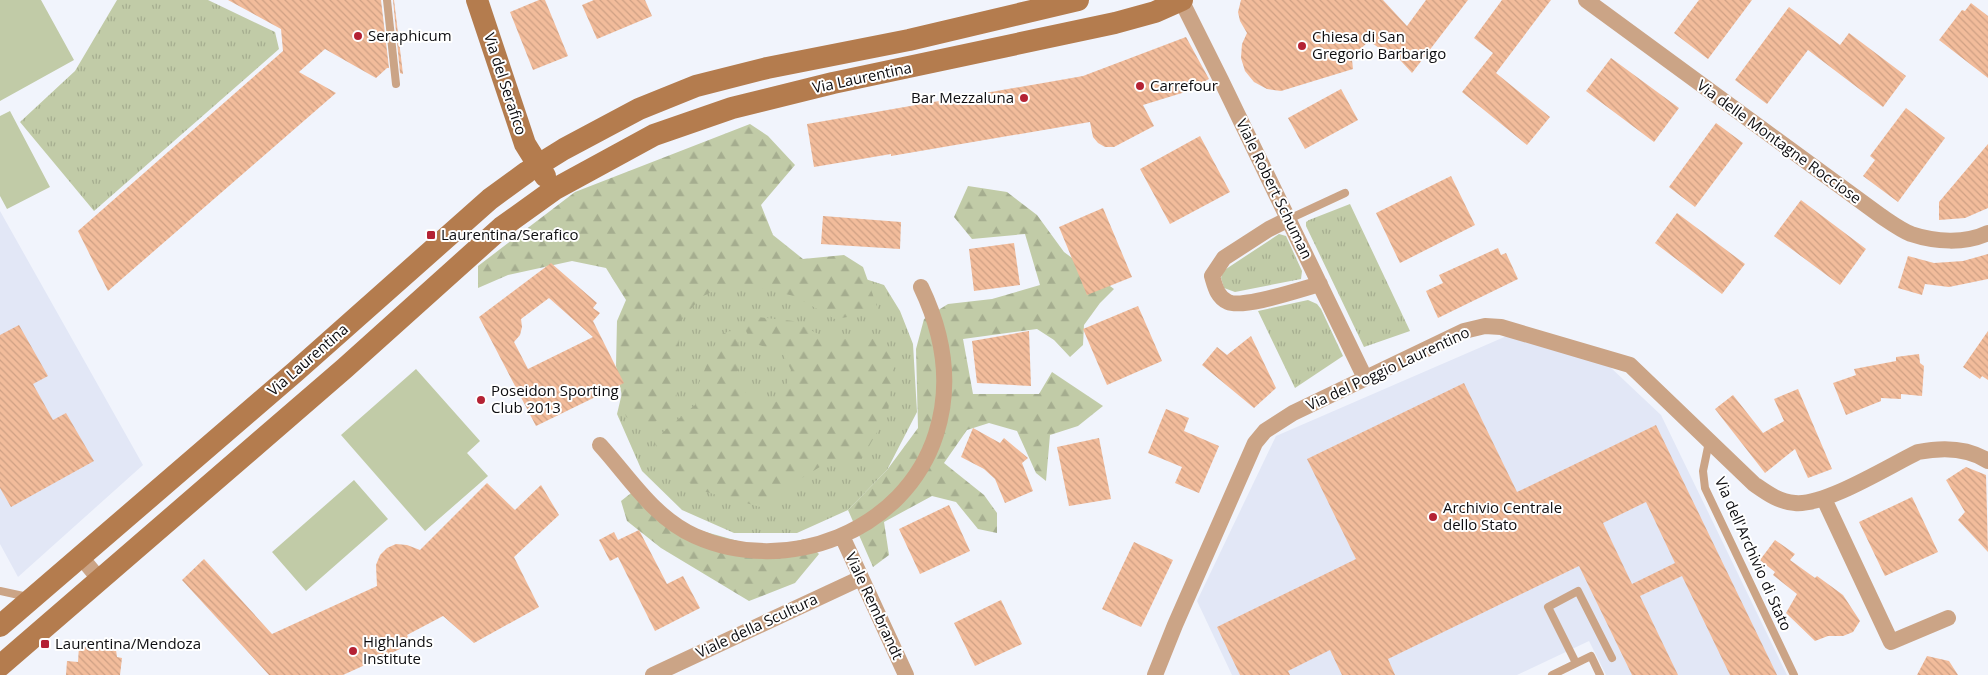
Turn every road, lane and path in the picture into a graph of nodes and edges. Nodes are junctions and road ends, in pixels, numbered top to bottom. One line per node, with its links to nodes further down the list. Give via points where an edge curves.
1 (388, 0): 6 (lane)
2 (477, 0): 7 (main road, Via del Serafico, via 522,137)
3 (1078, 0): 7 (main road, Via Laurentina, via 696,86 639,109)
4 (1181, 0): 8 (main road, Via Laurentina, via 1155,12 1115,23 833,83 732,108 647,139); 10 (street, Viale Robert Schuman)
5 (1586, 0): 11 (street, Via delle Montagne Rocciose, via 1880,216 1910,234 1944,241 1977,238)
6 (396, 84)
7 (537, 166): 8 (main road); 20 (main road, Via Laurentina, via 490,199)
8 (554, 189): 22 (main road, Via Laurentina, via 502,227)
9 (1345, 193): 10 (lane)
10 (1289, 219): 12 (street, Viale Robert Schuman); 12 (street, via 1224,258 1212,276 1219,296 1228,302 1248,303)
11 (1988, 233)
12 (1320, 284): 14 (street, Viale Robert Schuman)
13 (921, 287): 19 (street, via 938,328 944,365 944,397 937,433 923,464 901,493 878,513)
14 (1365, 378): 15 (street, Via del Poggio Laurentino, via 1464,331 1486,326 1501,327 1630,365); 32 (street, Via del Poggio Laurentino, via 1286,416 1259,438 1242,470)
15 (1709, 442): 18 (street, Via del Poggio Laurentino, via 1754,484 1778,499 1797,504); 35 (lane, Via dell'Archivio di Stato, via 1703,471 1704,488)
16 (600, 445): 19 (street, via 651,504 693,536 744,551 782,551 815,546)
17 (1988, 461): 18 (street, Via del Poggio Laurentino, via 1953,448 1918,452)
18 (1824, 499): 25 (street, via 1891,642)
19 (842, 536): 21 (street, Viale Rembrandt)
20 (81, 557): 22 (street); 24 (main road, Via Laurentina)
21 (861, 578): 30 (street, Viale della Scultura); 31 (street, Viale Rembrandt)
22 (100, 580): 29 (main road, Via Laurentina)
23 (0, 591): 24 (lane)
24 (32, 598): 26 (main road, Via Laurentina)
25 (1948, 618)
26 (0, 626)
27 (1612, 658): 28 (lane, via 1578,591 1548,607)
28 (1576, 663): 33 (lane); 34 (lane, via 1591,656)
29 (0, 666)
30 (653, 675)
31 (906, 675)
32 (1156, 675)
33 (1552, 675)
34 (1600, 675)
35 (1794, 675)

